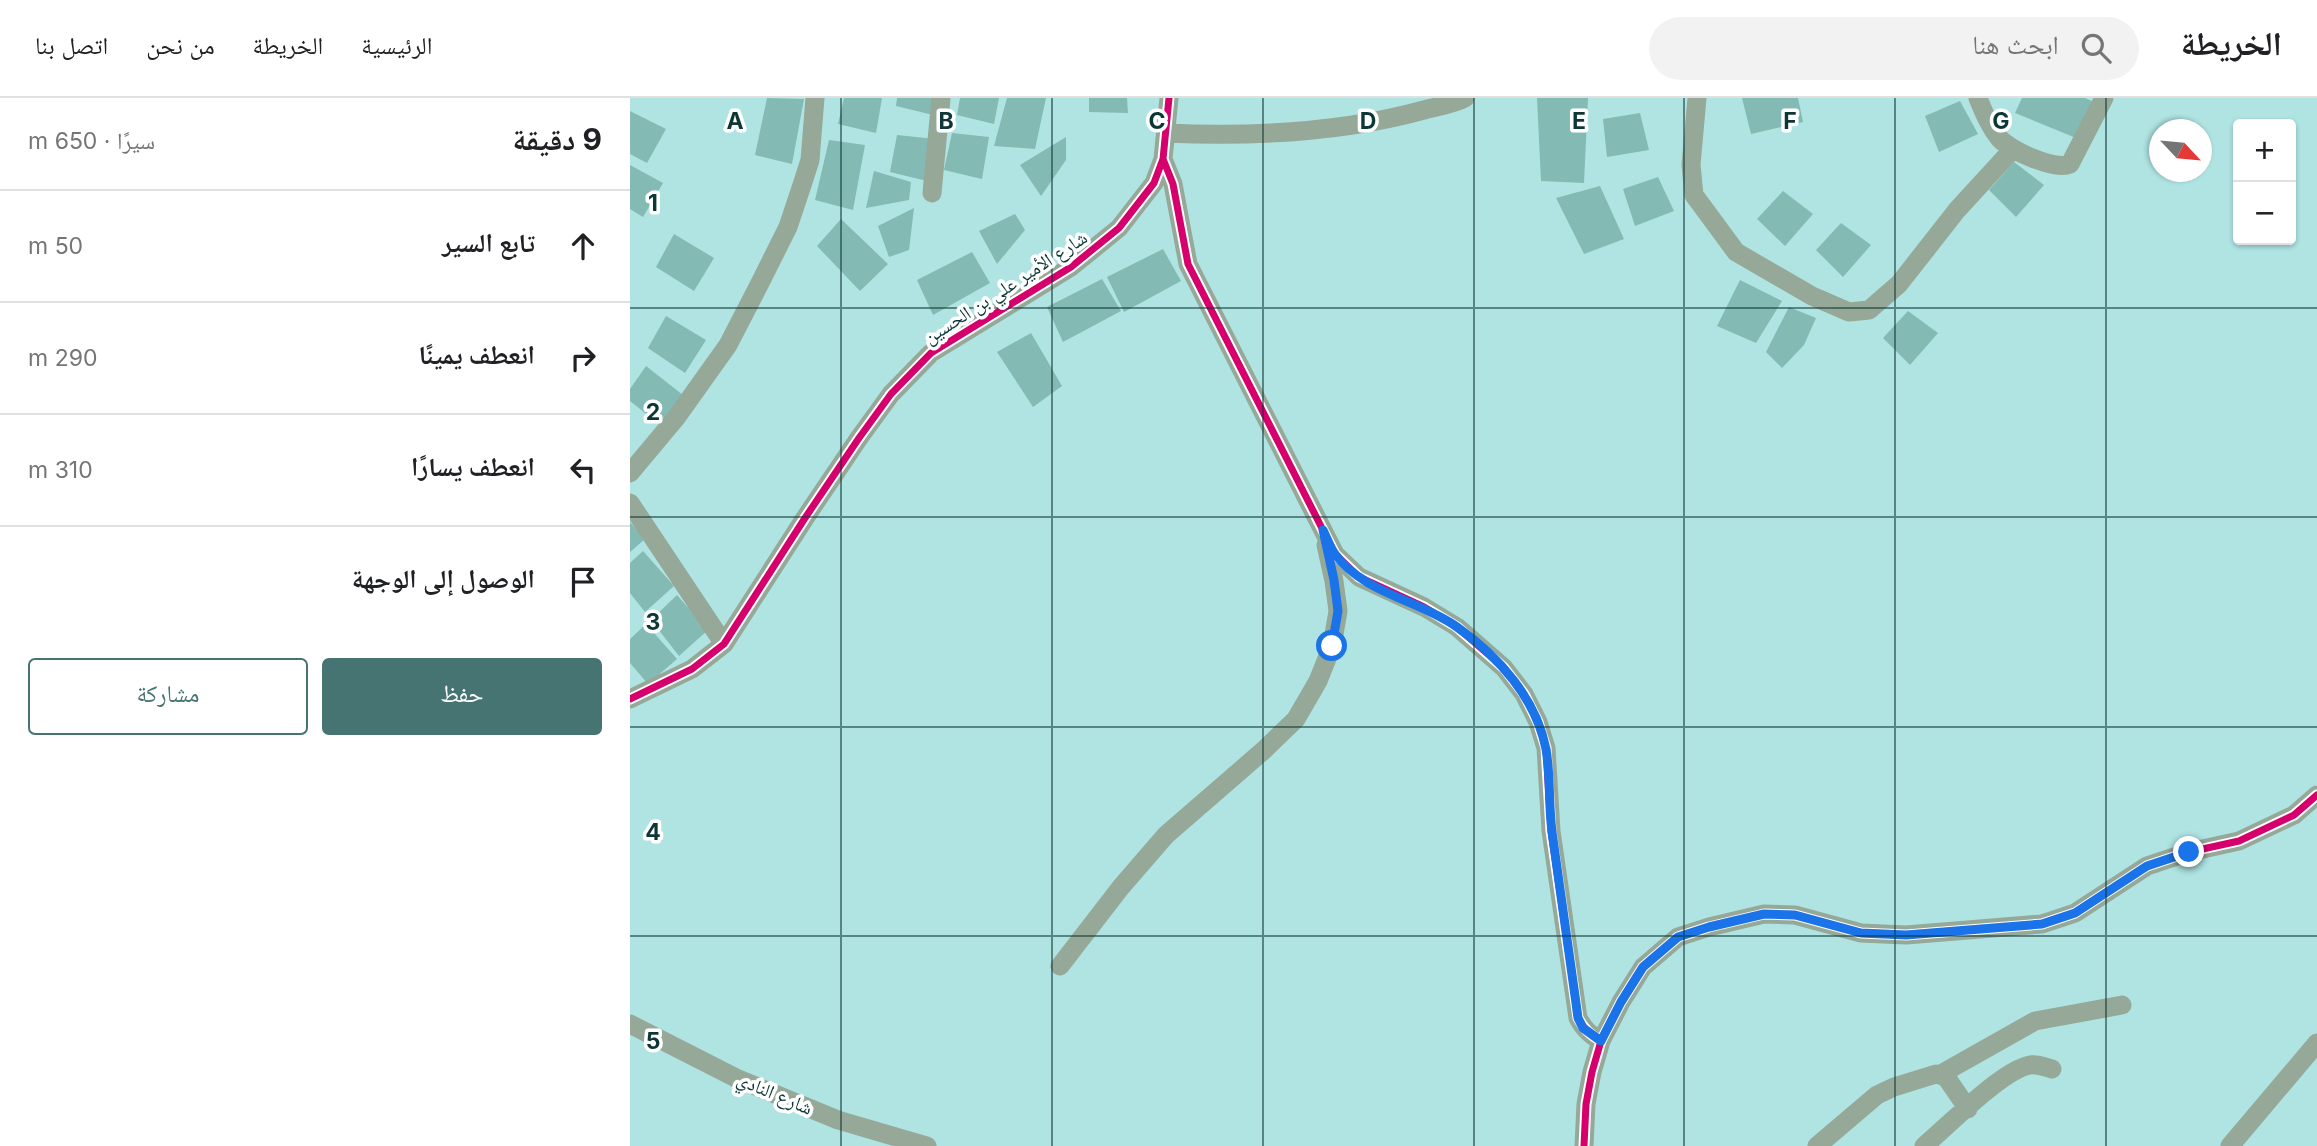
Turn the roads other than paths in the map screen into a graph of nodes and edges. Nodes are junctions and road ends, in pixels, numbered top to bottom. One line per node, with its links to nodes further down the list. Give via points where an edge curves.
1 (816, 98): 12 (street, via 810,160 788,227 728,345 677,418)
2 (941, 98): 11 (street)
3 (1170, 98): 8 (street, شارع الأمير علي بن الحسين)
4 (1465, 98): 8 (street, via 1393,119 1317,129 1265,134)
5 (1697, 98): 9 (street, via 1691,165 1695,195 1736,252 1849,312 1869,310 1899,284)
6 (1978, 98): 9 (street, via 1994,132)
7 (2104, 98): 9 (street, via 2070,164 2056,167)
8 (1166, 133): 10 (street, شارع الأمير علي بن الحسين)
9 (2013, 149)
10 (1163, 159): 14 (street, via 1173,184 1188,264); 15 (street, شارع الأمير علي بن الحسين, via 1154,183 1138,205 1100,245 1019,301 931,353 907,377 833,475)
11 (932, 193)
12 (630, 473)
13 (630, 503): 15 (street)
14 (1323, 530): 18 (street, via 1338,611 1332,646 1296,719 1166,835); 21 (street, via 1335,554 1359,577 1457,626 1504,668 1524,694 1546,748 1551,831 1578,1018 1583,1028)
15 (724, 644): 16 (street, شارع الأمير علي بن الحسين, via 692,669)
16 (630, 699)
17 (2317, 795): 21 (street, via 2294,816 2239,841 2147,866 2075,913 2042,924 1883,934 1861,933 1795,915 1764,914 1678,937 1643,967)
18 (1060, 966)
19 (2122, 1005): 24 (street, via 2035,1021)
20 (630, 1024): 27 (street, شارع النادي, via 736,1078 838,1120)
21 (1601, 1041): 26 (street, via 1586,1104)
22 (2317, 1043): 30 (street)
23 (2052, 1069): 25 (street, via 2038,1065 2021,1068)
24 (1941, 1074): 25 (street); 28 (street, via 1877,1095)
25 (1968, 1109): 29 (street)
26 (1586, 1143)
27 (926, 1146)
28 (1817, 1146)
29 (1924, 1146)
30 (2230, 1146)

